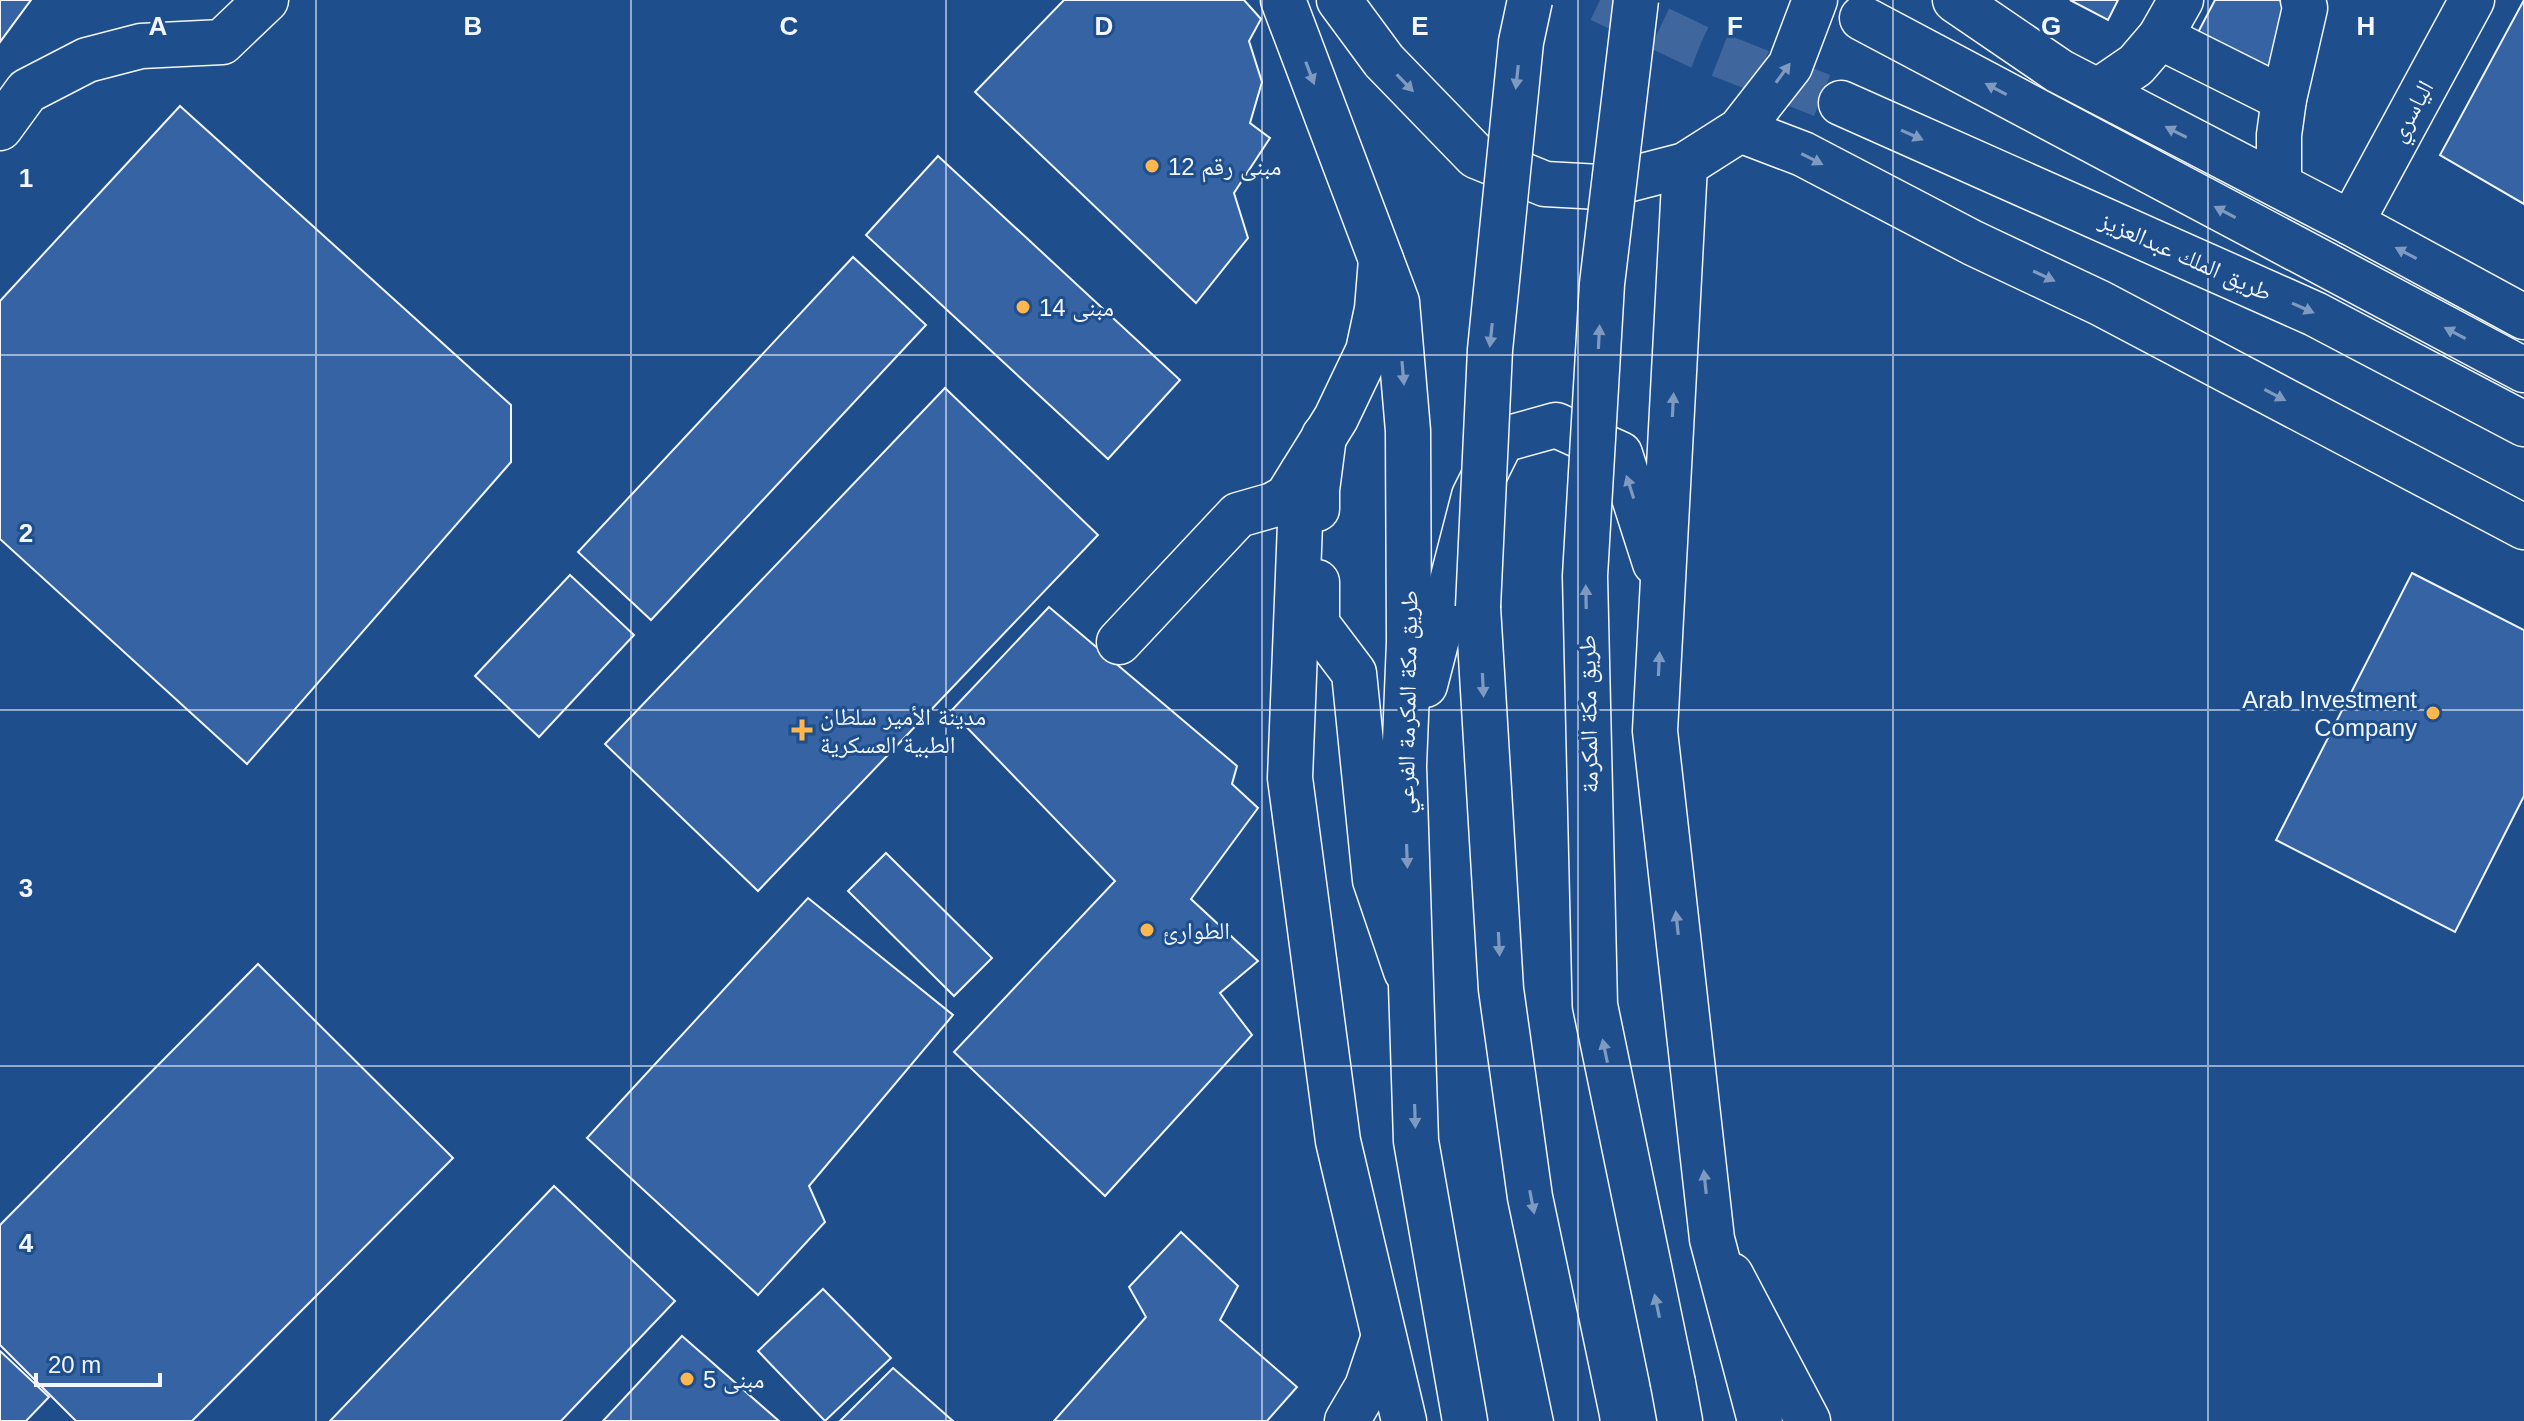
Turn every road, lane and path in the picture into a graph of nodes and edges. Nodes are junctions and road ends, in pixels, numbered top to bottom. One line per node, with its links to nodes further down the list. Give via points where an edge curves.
1 (266, 0): 15 (main road, via 222,42 141,46 87,60 27,91)
2 (1283, 0): 20 (main road, طريق مكة المكرمة الفرعي, one-way to 20)
3 (1339, 0): 17 (main road, one-way to 17, via 1384,61 1476,156 1545,184 1600,187)
4 (1530, 0): 37 (main road, one-way to 37, bridge, via 1521,42 1490,350 1478,607 1501,989 1530,1197)
5 (1636, 0): 33 (main road, طريق مكة المكرمة, one-way to 5, bridge, via 1595,1005 1585,576 1602,284)
6 (1815, 0): 16 (main road, one-way to 6, via 1790,66)
7 (1955, 0): 12 (main road, via 2059,71)
8 (2303, 0): 13 (main road)
9 (2472, 0): 19 (main road, الياسري)
10 (1862, 18): 22 (main road, one-way to 10)
11 (2170, 18): 12 (main road, via 2136,65); 13 (main road)
12 (2098, 91): 18 (main road, one-way to 12)
13 (2284, 99): 18 (main road)
14 (1841, 103): 23 (main road, طريق الملك عبدالعزيز, one-way to 23, via 2315,314)
15 (0, 128)
16 (1740, 130): 17 (main road); 26 (main road, one-way to 26, via 1803,154 2100,303)
17 (1685, 165): 27 (main road, one-way to 17)
18 (2279, 185): 19 (main road)
19 (2351, 223): 21 (main road, one-way to 19)
20 (1381, 260): 24 (main road, via 1368,351); 29 (main road, طريق مكة المكرمة الفرعي, one-way to 29, via 1397,302 1408,431)
21 (2524, 317)
22 (2524, 370)
23 (2524, 424)
24 (1324, 436): 25 (main road); 30 (main road, via 1317,490 1317,624 1354,673 1375,880)
25 (1302, 473): 28 (main road, via 1287,497 1238,515); 32 (main road, via 1290,778 1338,1141)
26 (2524, 527)
27 (1663, 588): 29 (main road, one-way to 29, via 1620,454 1556,425 1502,440 1474,496); 31 (main road, one-way to 27, via 1655,731)
28 (1119, 642)
29 (1404, 766): 30 (main road, طريق مكة المكرمة الفرعي, one-way to 30)
30 (1411, 985): 36 (main road, طريق مكة المكرمة الفرعي, one-way to 36, via 1416,1141)
31 (1712, 1239): 38 (main road); 39 (main road)
32 (1383, 1339): 34 (main road, via 1367,1387); 35 (main road)
33 (1676, 1402)
34 (1347, 1421)
35 (1404, 1421)
36 (1465, 1421)
37 (1577, 1421)
38 (1760, 1421)
39 (1808, 1421)

